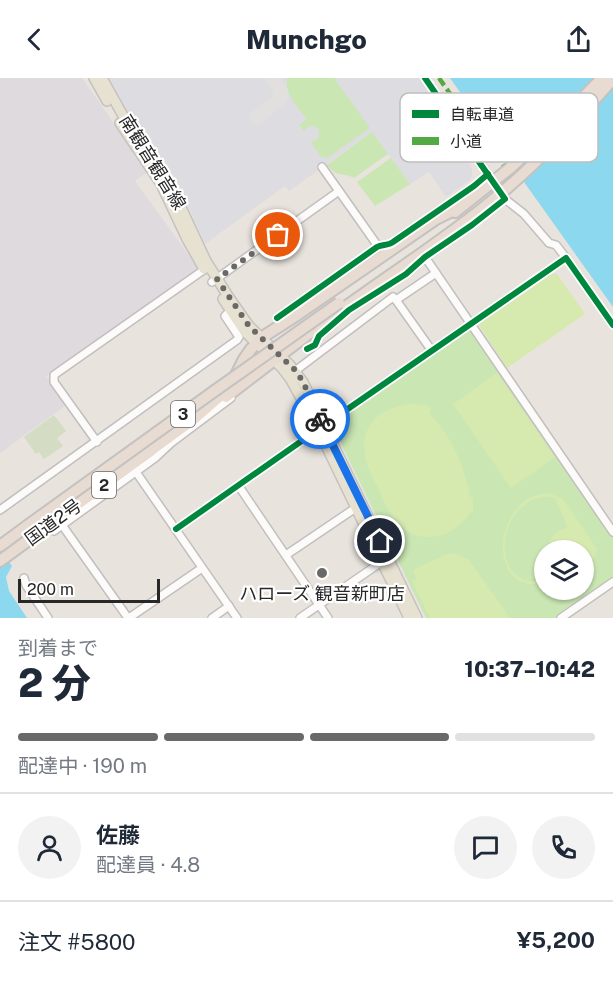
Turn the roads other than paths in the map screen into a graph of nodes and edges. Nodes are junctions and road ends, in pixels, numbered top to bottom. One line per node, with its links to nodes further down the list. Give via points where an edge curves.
1 (94, 78): 21 (main road, 南観音観音線, via 160,184)
2 (102, 78): 23 (main road, 南観音観音線, via 172,188)
3 (426, 78): 6 (street)
4 (602, 78): 7 (highway, 3)
5 (613, 79): 8 (highway, 3)
6 (436, 93)
7 (588, 93)
8 (598, 95)
9 (475, 162): 15 (street, via 478,177)
10 (480, 162): 15 (street, via 489,176)
11 (525, 162): 14 (highway, 3)
12 (535, 162): 14 (highway, 3)
13 (322, 167): 16 (street)
14 (514, 175): 17 (highway, 3); 24 (highway, via 468,219); 25 (highway, 3, via 464,214)
15 (474, 186): 18 (street, via 393,243)
16 (339, 191): 18 (street); 23 (street)
17 (460, 207): 25 (highway, 3); 28 (highway)
18 (377, 247): 28 (street)
19 (425, 257): 20 (street, via 504,198); 22 (street); 24 (street, via 410,272)
20 (566, 258): 30 (street); 31 (street)
21 (205, 269): 23 (main road, 南観音観音線); 40 (street, via 54,375 54,382)
22 (436, 273): 26 (street); 30 (street)
23 (214, 280): 27 (main road, 南観音観音線); 32 (main road, 南観音観音線)
24 (383, 285): 33 (street); 35 (highway, 2)
25 (337, 300): 49 (highway, 3, bridge, via 146,433)
26 (396, 300): 34 (street); 36 (street, via 393,297)
27 (230, 311): 32 (main road, 南観音観音線, via 245,332); 40 (street, via 225,316 239,337 237,340)
28 (296, 312): 29 (street); 32 (highway, 2)
29 (277, 318)
30 (471, 324): 34 (street); 48 (street)
31 (613, 325)
32 (259, 341): 35 (main road, 南観音観音線); 38 (highway, 国道2号 / 2, via 232,383)
33 (307, 349)
34 (432, 351): 39 (street)
35 (276, 358): 36 (main road, 南観音観音線); 37 (highway, 国道2号 / 2); 39 (main road, 南観音観音線)
36 (296, 371): 39 (main road, 南観音観音線)
37 (246, 382): 38 (highway, 国道2号 / 2); 41 (street, via 244,389)
38 (194, 419): 52 (highway, 国道2号 / 2)
39 (321, 427): 42 (street); 43 (main road, 南観音観音線)
40 (97, 442): 44 (street)
41 (136, 472): 45 (street); 46 (street)
42 (238, 485): 46 (street); 50 (street)
43 (359, 507): 50 (street); 51 (main road, 南観音観音線)
44 (0, 510)
45 (62, 525): 47 (street); 59 (street)
46 (176, 529): 53 (street)
47 (54, 531)
48 (613, 532)
49 (0, 546)
50 (286, 555): 56 (street)
51 (385, 560): 56 (street); 64 (main road, 南観音観音線); 65 (main road, 南観音観音線)
52 (0, 561)
53 (202, 568): 57 (street); 59 (street)
54 (24, 578): 58 (street)
55 (613, 582): 66 (street)
56 (319, 604): 62 (street); 63 (street)
57 (229, 606): 60 (street); 61 (street)
58 (48, 618)
59 (129, 618)
60 (212, 618)
61 (237, 618)
62 (300, 618)
63 (328, 618)
64 (410, 618)
65 (417, 618)
66 (563, 618)

